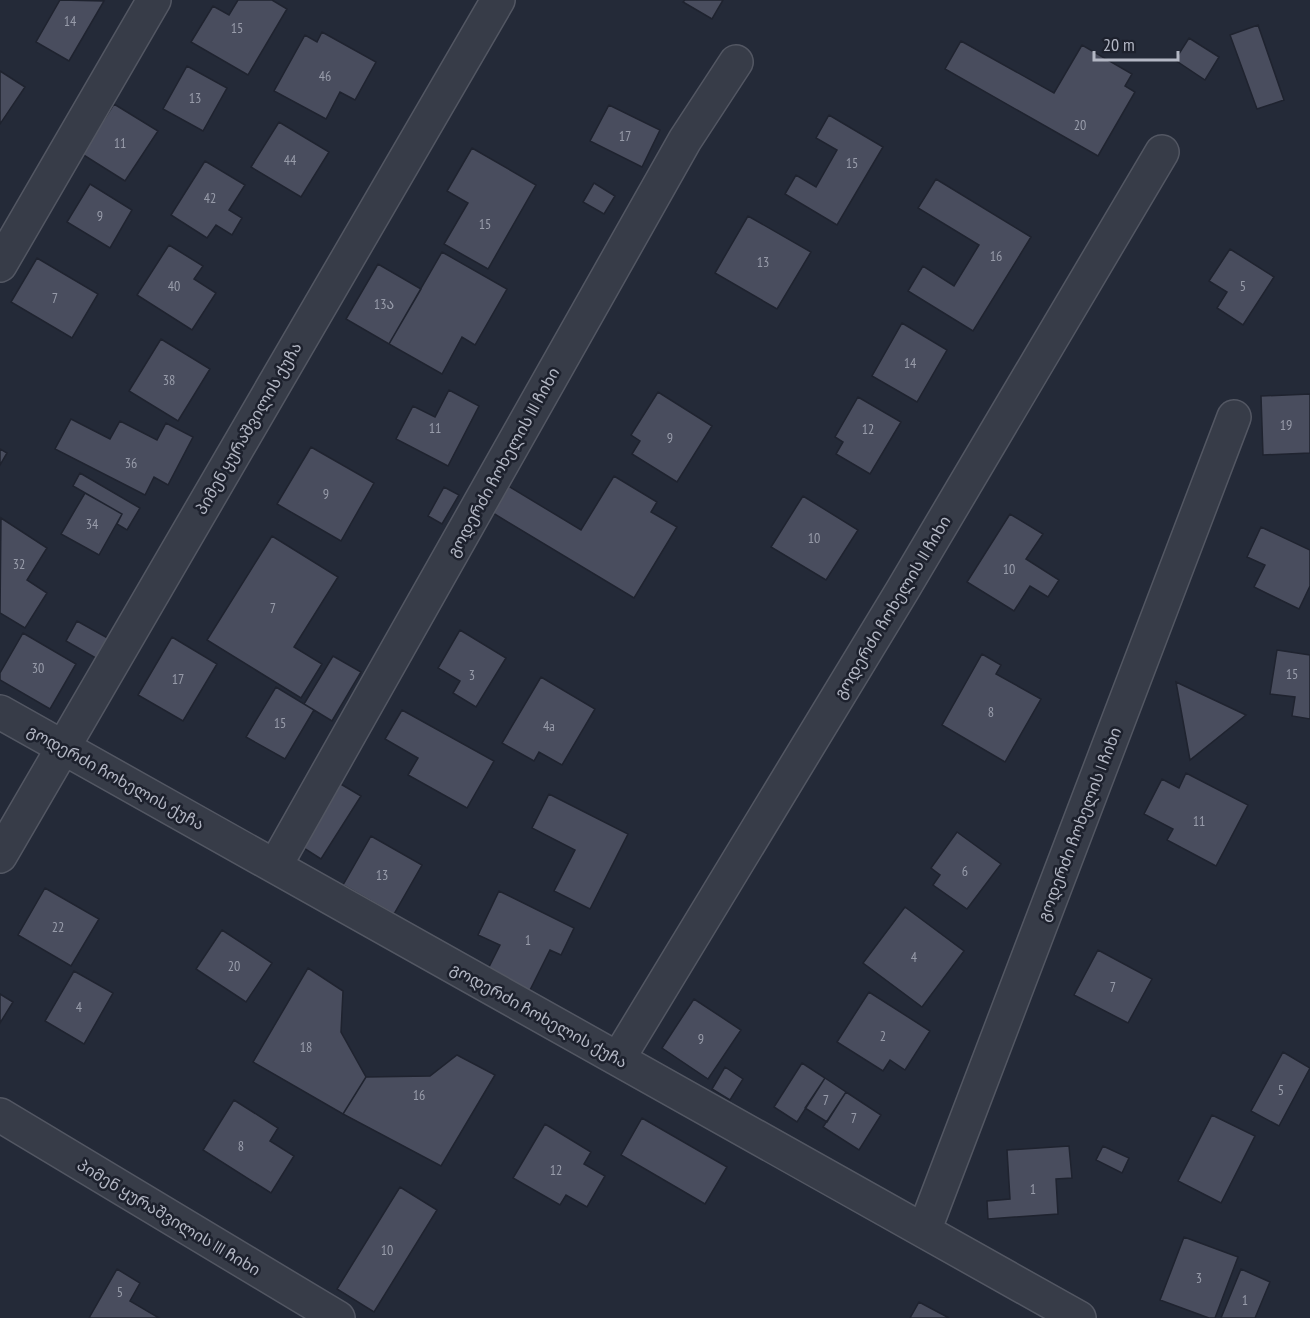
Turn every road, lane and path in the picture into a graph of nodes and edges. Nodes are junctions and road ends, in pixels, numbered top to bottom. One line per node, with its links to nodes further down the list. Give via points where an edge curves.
1 (154, 0): 5 (street)
2 (498, 0): 8 (street, პიმენ ყურაშვილის ქუჩა)
3 (736, 62): 10 (street, გოდერძი ჩოხელის III ჩიხი, via 685,140)
4 (1162, 152): 11 (street, გოდერძი ჩოხელის II ჩიხი)
5 (0, 264)
6 (1234, 417): 13 (street, გოდერძი ჩოხელის I ჩიხი)
7 (0, 712): 8 (street, გოდერძი ჩოხელის ქუჩა)
8 (62, 746): 9 (street, პიმენ ყურაშვილის ქუჩა); 10 (street, გოდერძი ჩოხელის ქუჩა)
9 (0, 856)
10 (275, 866): 11 (street, გოდერძი ჩოხელის ქუჩა)
11 (618, 1059): 13 (street, გოდერძი ჩოხელის ქუჩა)
12 (0, 1115): 14 (street, პიმენ ყურაშვილის III ჩიხი)
13 (924, 1231): 15 (street, გოდერძი ჩოხელის ქუჩა)
14 (338, 1318)
15 (1079, 1318)

